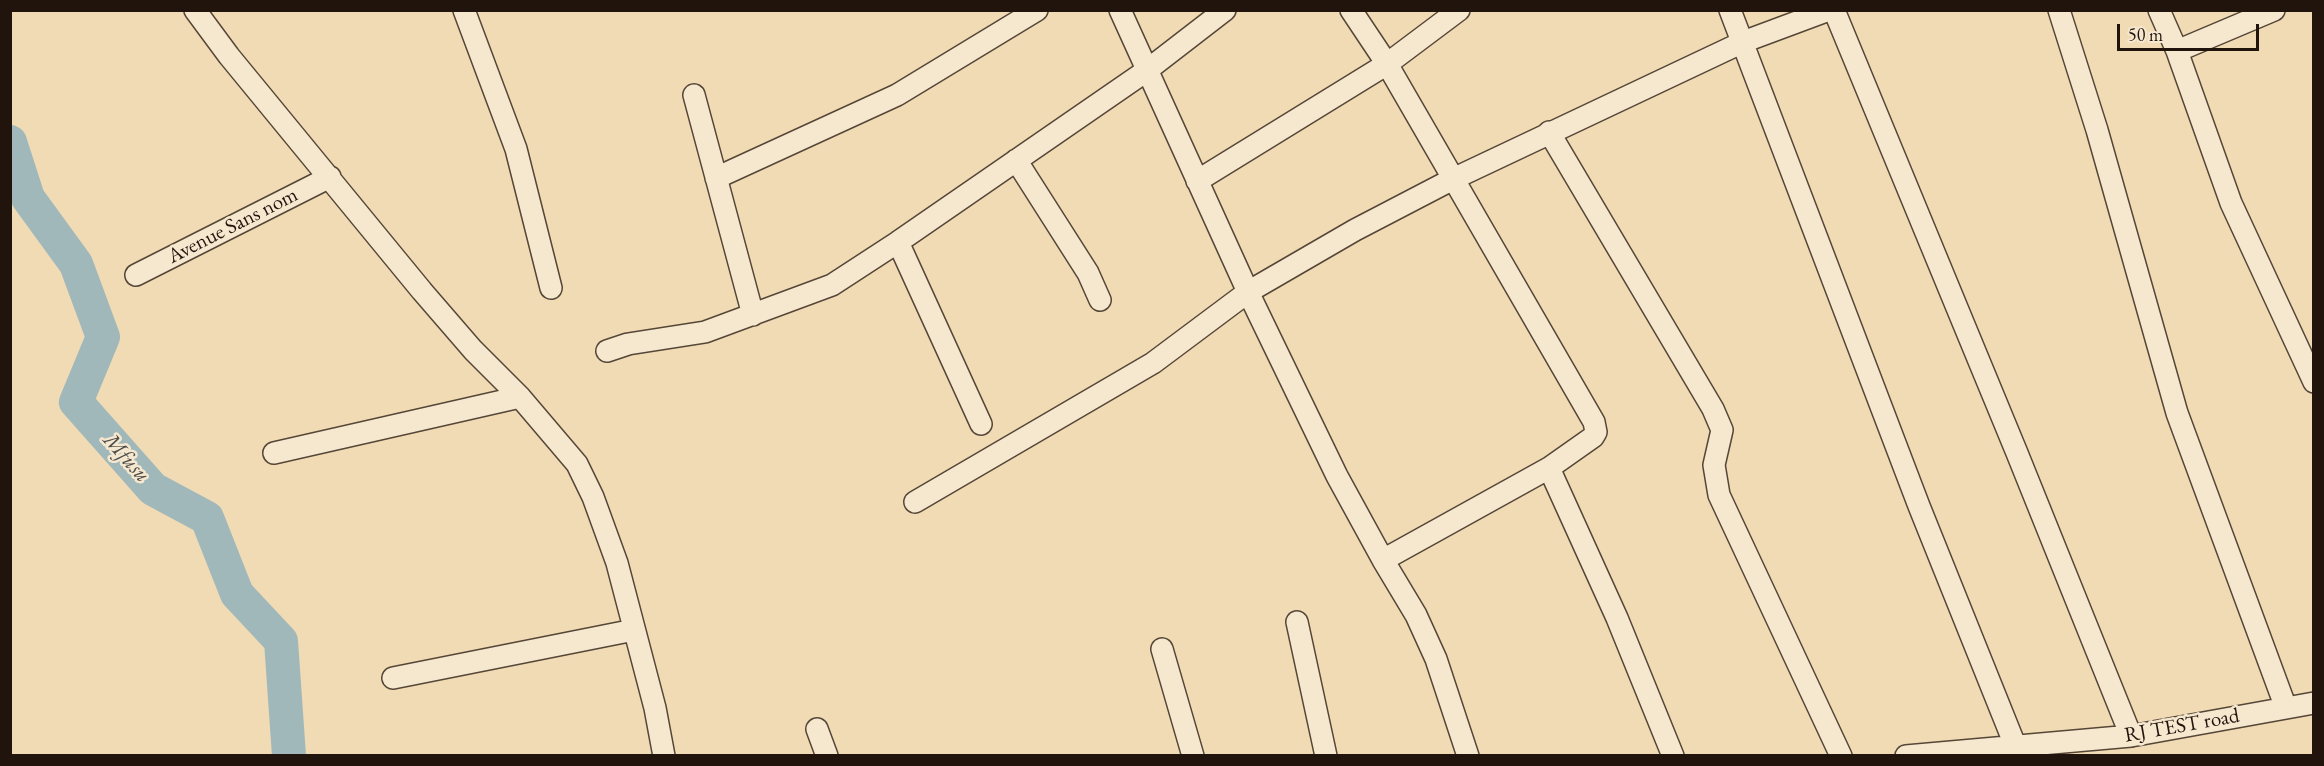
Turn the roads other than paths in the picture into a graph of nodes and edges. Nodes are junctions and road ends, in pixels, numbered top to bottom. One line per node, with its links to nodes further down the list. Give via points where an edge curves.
1 (195, 10): 21 (street)
2 (464, 10): 27 (street, via 516,149)
3 (1037, 10): 22 (street, via 897,95)
4 (1120, 10): 17 (street)
5 (1225, 10): 17 (street)
6 (1351, 10): 16 (street)
7 (1459, 10): 16 (street)
8 (1730, 10): 14 (street)
9 (1829, 10): 14 (street)
10 (1834, 10): 46 (street)
11 (2059, 10): 44 (street, via 2177,413)
12 (2158, 10): 15 (street)
13 (2274, 10): 15 (street)
14 (1743, 42): 19 (street); 47 (street, via 1915,496)
15 (2177, 51): 32 (street, via 2231,203)
16 (1387, 64): 23 (street); 24 (street)
17 (1146, 71): 20 (street); 24 (street)
18 (694, 95): 22 (street)
19 (1549, 132): 23 (street); 54 (street, via 1713,409 1722,430 1714,465 1719,495)
20 (1016, 160): 25 (street); 29 (street, via 1088,273)
21 (330, 177): 26 (street, Avenue Sans nom); 33 (street, via 422,291)
22 (716, 178): 30 (street)
23 (1453, 179): 28 (street); 36 (street, via 1594,422 1593,437)
24 (1197, 181): 28 (street)
25 (898, 242): 30 (street, via 832,285); 34 (street)
26 (136, 275)
27 (551, 288)
28 (1248, 292): 37 (street, via 1153,363); 38 (street, via 1337,476)
29 (1100, 300)
30 (753, 315): 31 (street, via 705,332)
31 (607, 351)
32 (2313, 382)
33 (520, 397): 35 (street); 40 (street, via 577,464 617,563)
34 (981, 424)
35 (274, 453)
36 (1549, 468): 38 (street); 53 (street)
37 (915, 502)
38 (1383, 560): 52 (street, via 1416,615 1436,659)
39 (1297, 622): 51 (street)
40 (634, 630): 42 (street); 48 (street)
41 (1162, 650): 50 (street)
42 (393, 678)
43 (2313, 706): 44 (street, RJ TEST road)
44 (2286, 708): 46 (street, RJ TEST road)
45 (817, 729): 49 (street)
46 (2131, 736): 47 (street, RJ TEST road)
47 (2015, 745): 55 (street, RJ TEST road)
48 (664, 756)
49 (827, 756)
50 (1193, 756)
51 (1326, 756)
52 (1468, 756)
53 (1673, 756)
54 (1841, 756)
55 (1906, 756)

